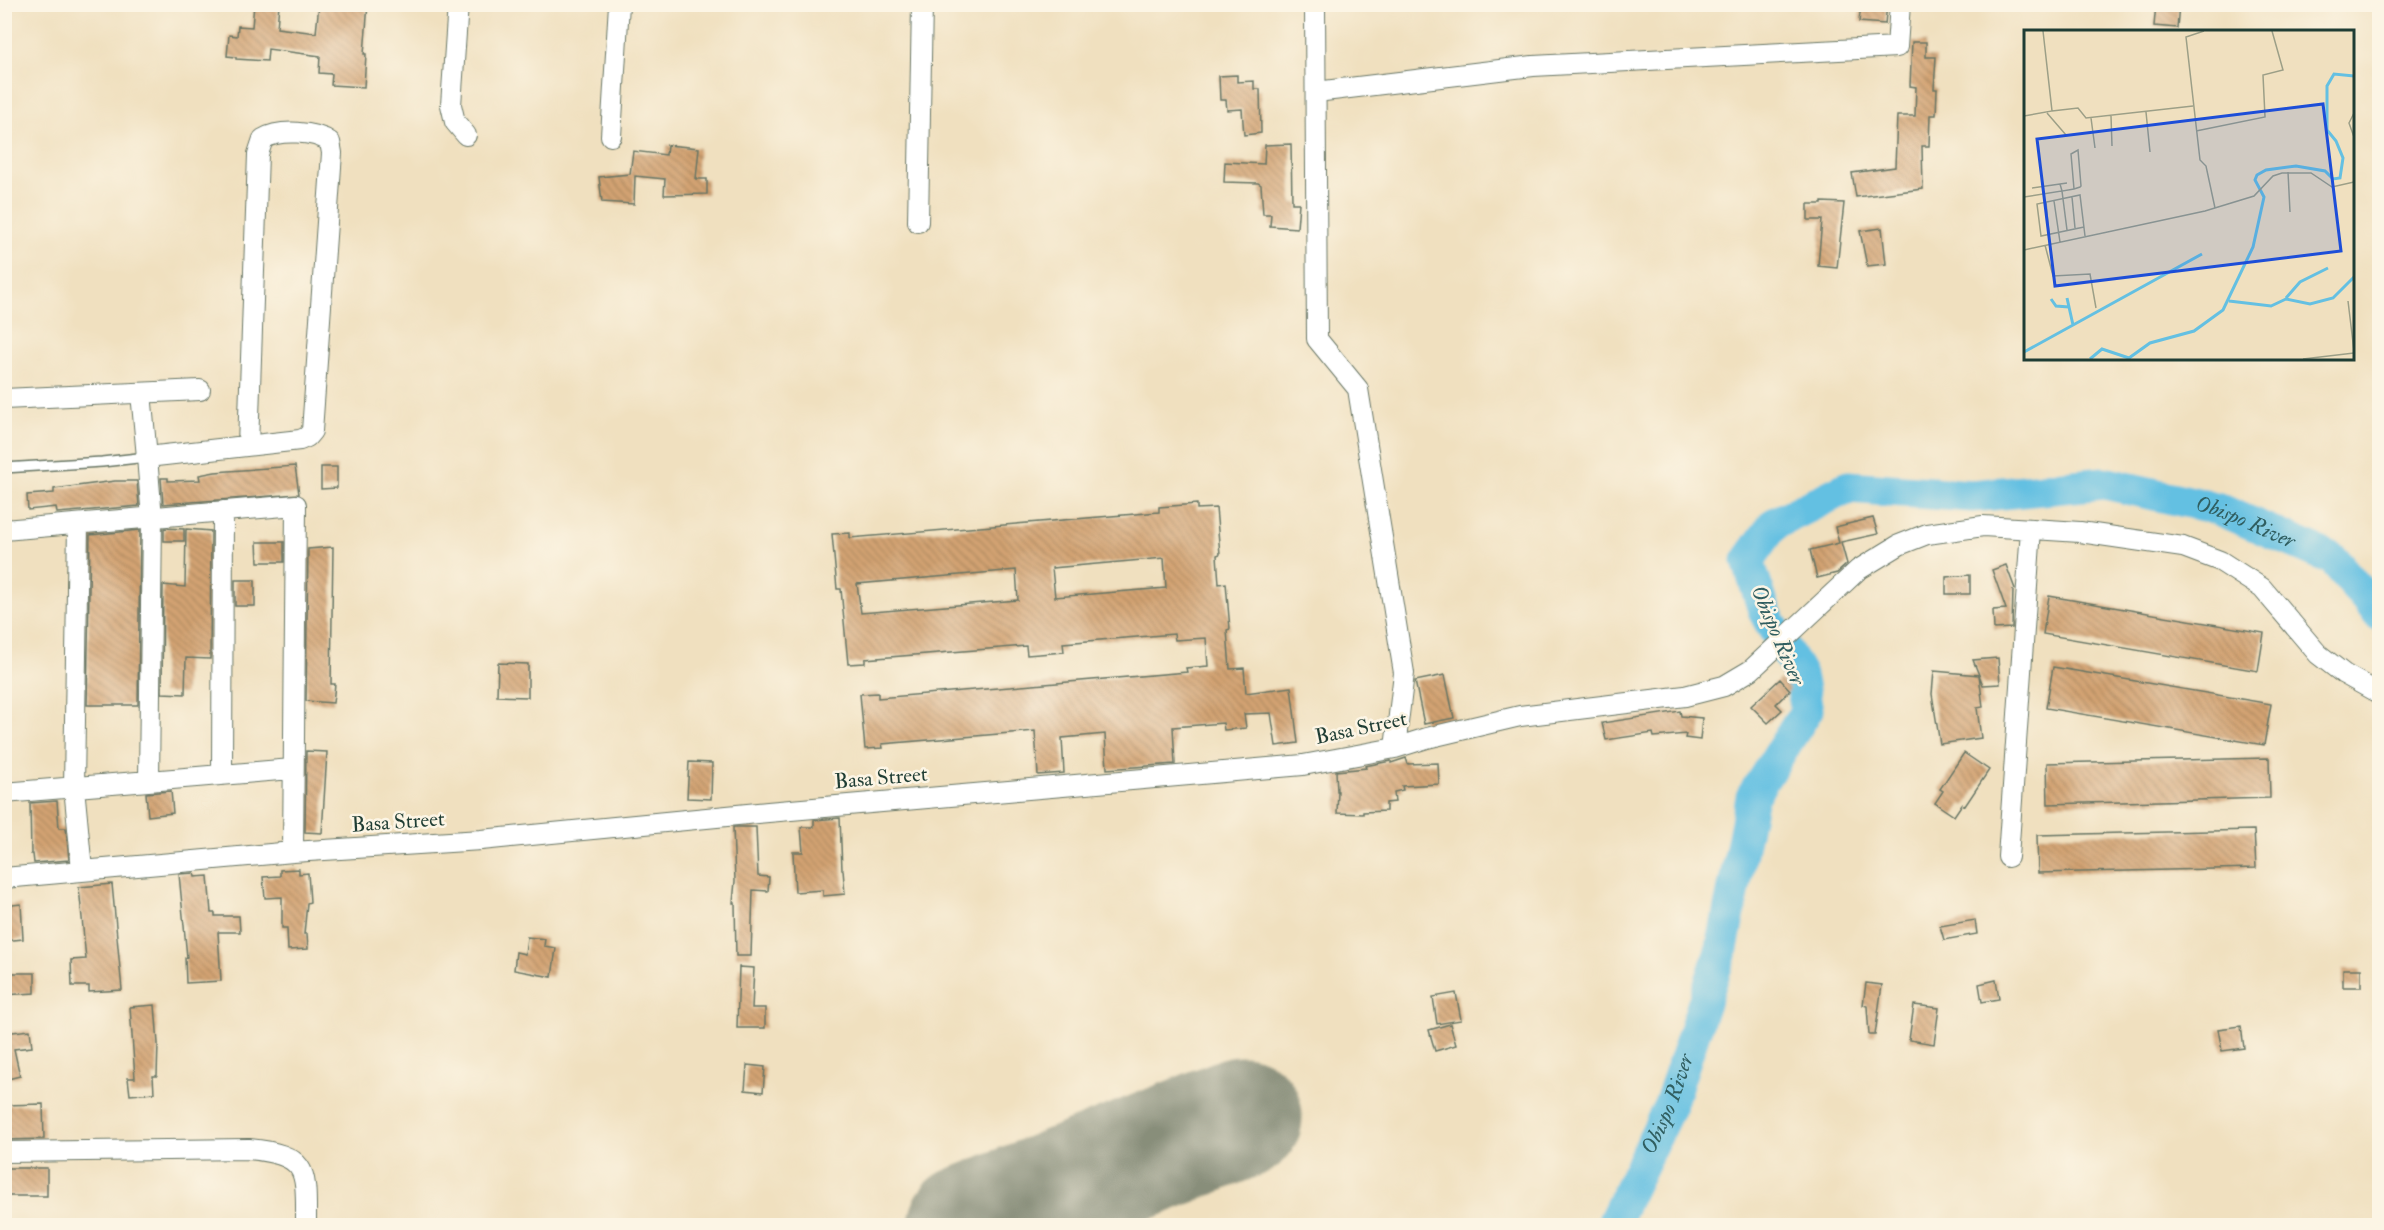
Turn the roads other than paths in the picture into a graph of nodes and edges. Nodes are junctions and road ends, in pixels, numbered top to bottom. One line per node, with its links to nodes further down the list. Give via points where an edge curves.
1 (458, 4): 7 (street, via 451,105 455,122)
2 (619, 4): 8 (street)
3 (922, 4): 9 (street)
4 (1315, 4): 6 (street)
5 (1900, 4): 6 (street, via 1897,47 1533,66)
6 (1316, 92): 22 (street, via 1317,339 1358,389 1404,673)
7 (466, 135)
8 (611, 136)
9 (918, 222)
10 (200, 390): 11 (street)
11 (141, 393): 12 (street); 14 (street)
12 (4, 399)
13 (248, 446): 13 (street, via 258,154 262,139 273,133 320,134 330,142 332,153 312,431 300,440); 14 (street)
14 (147, 457): 15 (lane); 17 (street)
15 (4, 468)
16 (223, 511): 17 (street); 23 (street, via 296,505); 24 (street)
17 (152, 518): 18 (street); 25 (street)
18 (78, 524): 20 (street); 26 (street)
19 (2031, 529): 21 (street, Basa Street, via 2080,532 2183,548 2220,561 2262,588 2318,654); 22 (street, Basa Street, via 1983,526 1927,534 1899,545 1858,570 1751,670 1724,686 1685,696 1520,716); 29 (street)
20 (4, 530)
21 (2379, 694)
22 (1395, 748): 28 (street, Basa Street, via 1303,765 482,840)
23 (292, 769): 24 (street); 28 (street)
24 (222, 774): 25 (street)
25 (149, 781): 26 (street)
26 (74, 788): 27 (street); 30 (street)
27 (4, 793)
28 (293, 852): 30 (street, Basa Street)
29 (2008, 857)
30 (82, 870): 31 (street, Basa Street)
31 (4, 878)
32 (4, 1152): 33 (street, via 276,1152 291,1158 300,1168 305,1182)
33 (306, 1226)

